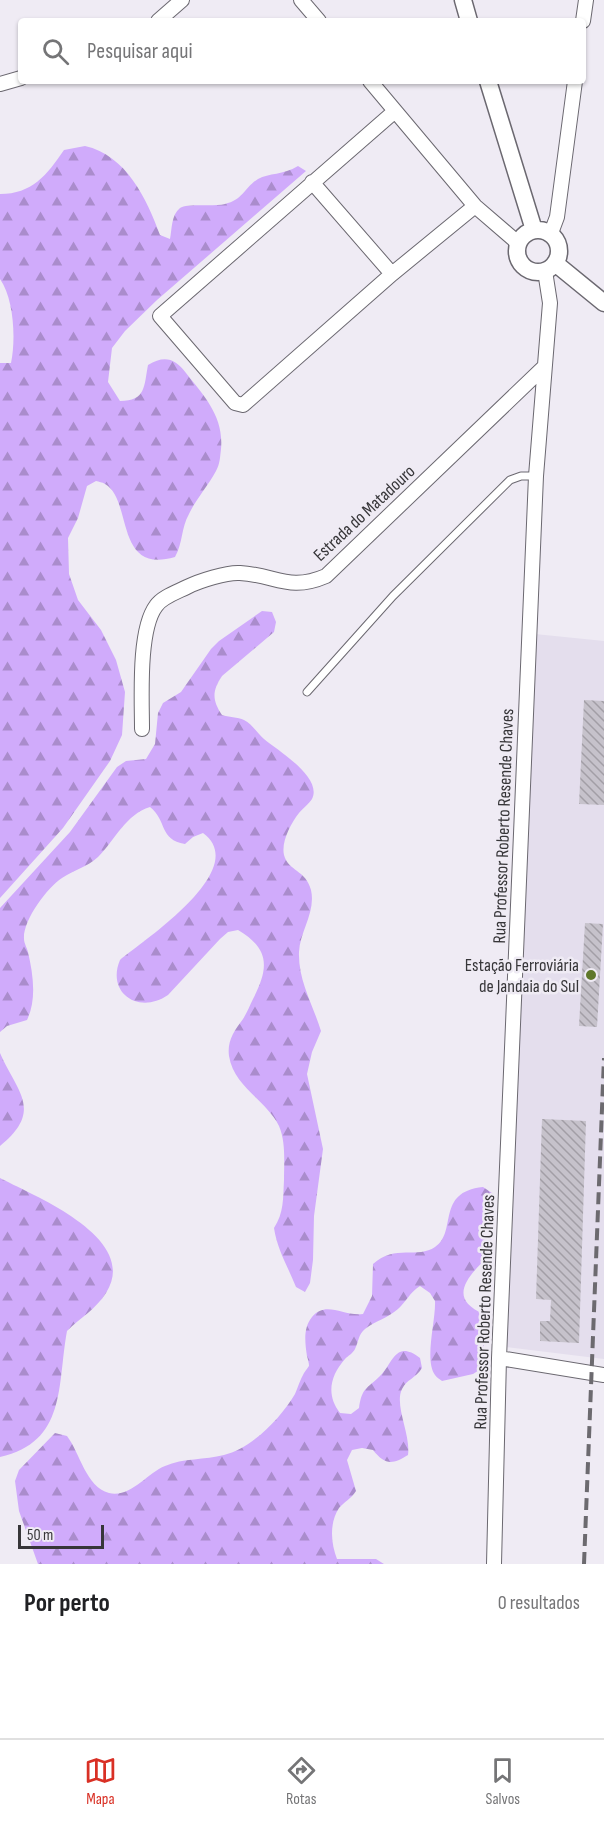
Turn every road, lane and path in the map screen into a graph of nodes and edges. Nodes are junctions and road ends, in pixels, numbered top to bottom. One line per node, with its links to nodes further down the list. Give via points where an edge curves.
1 (182, 0): 5 (street)
2 (301, 0): 6 (street)
3 (463, 0): 7 (street)
4 (586, 0): 8 (street)
5 (161, 18)
6 (316, 18)
7 (468, 18)
8 (583, 18)
9 (18, 79): 10 (street)
10 (0, 84)
11 (372, 84): 14 (street)
12 (489, 84): 17 (street)
13 (575, 84): 18 (street, via 557,217)
14 (395, 111): 15 (street); 16 (street)
15 (312, 182): 21 (street); 21 (street, via 160,316 235,403 248,402)
16 (475, 206): 19 (street); 21 (street)
17 (534, 230): 18 (street); 19 (street, via 524,234)
18 (550, 233): 20 (street, via 560,251)
19 (518, 243): 20 (street, via 517,256 525,268 531,271)
20 (550, 267): 22 (street); 23 (street, Rua Professor Roberto Resende Chaves)
21 (392, 274)
22 (604, 303)
23 (544, 367): 24 (street, Rua Professor Roberto Resende Chaves); 26 (street, Estrada do Matadouro, via 326,576 298,584 238,573 196,583 157,604 148,622 141,673)
24 (536, 476): 25 (lane, via 510,480 393,596); 27 (street, Rua Professor Roberto Resende Chaves)
25 (307, 692)
26 (142, 729)
27 (499, 1358): 28 (street); 29 (street, Rua Professor Roberto Resende Chaves)
28 (604, 1375)
29 (494, 1564)

